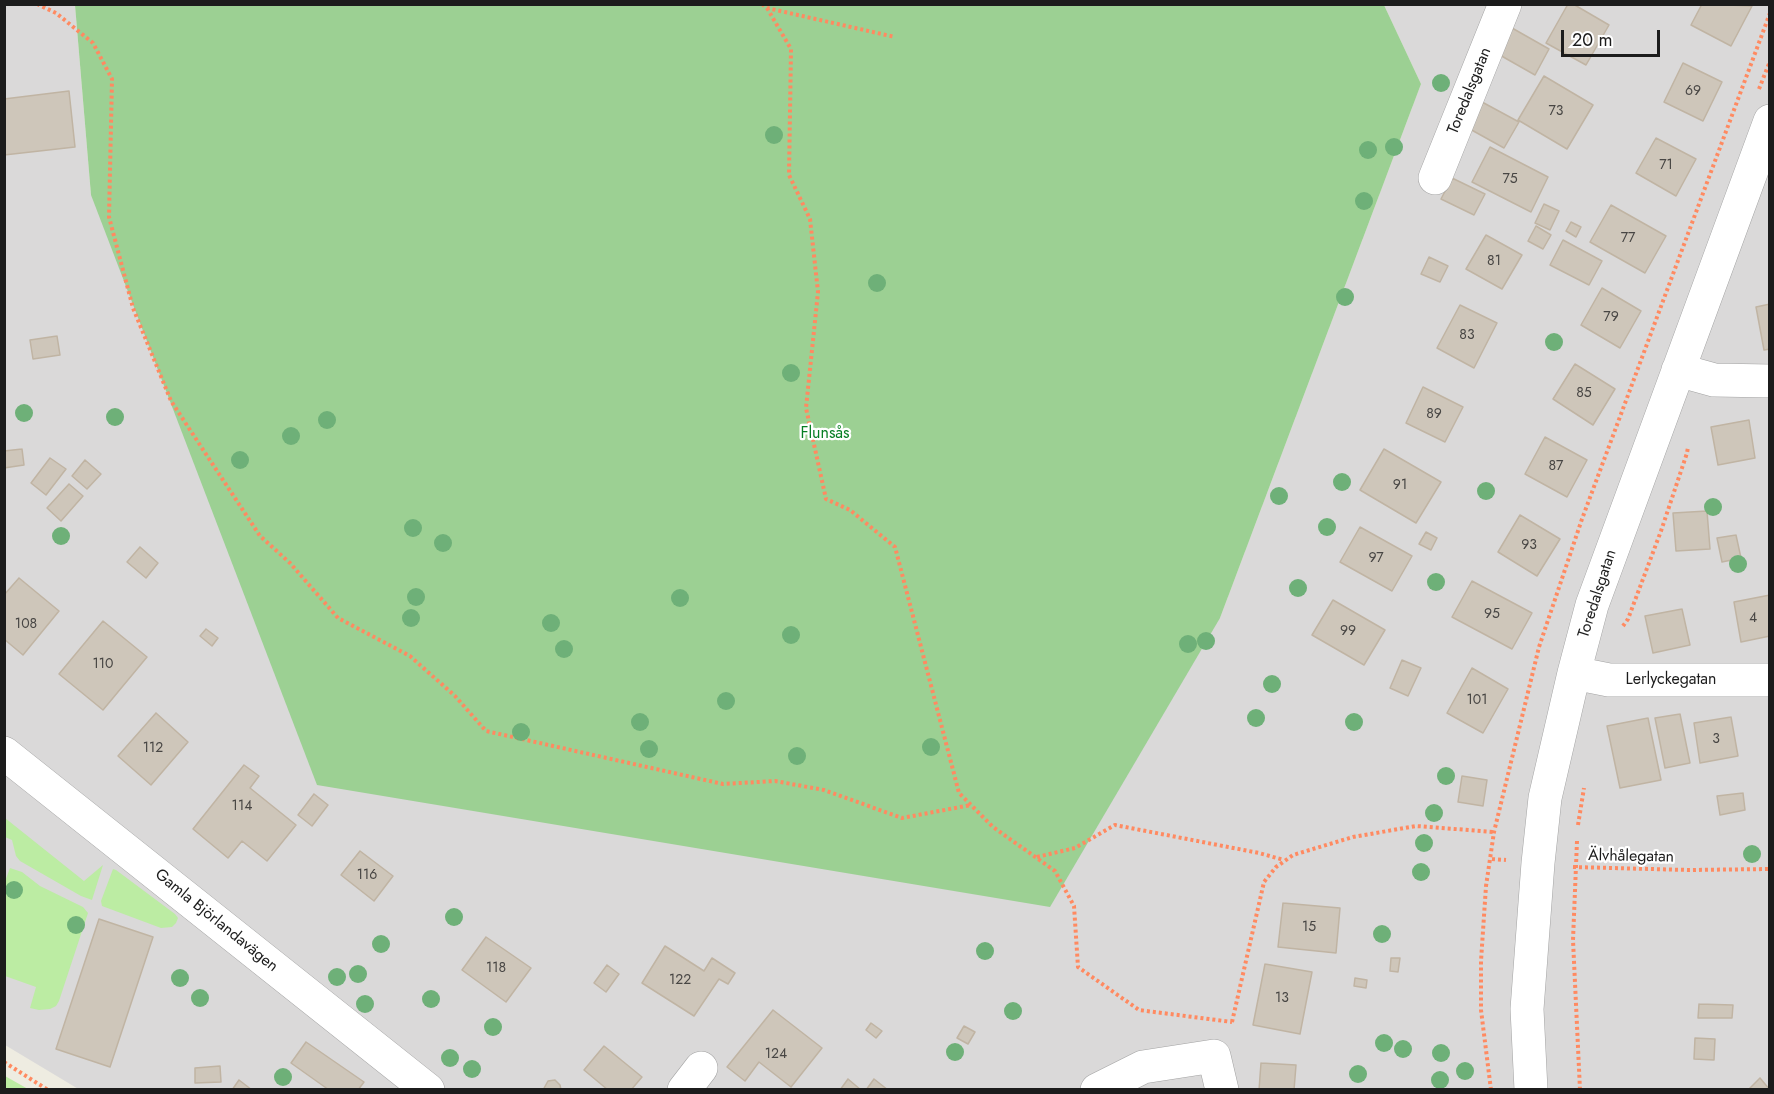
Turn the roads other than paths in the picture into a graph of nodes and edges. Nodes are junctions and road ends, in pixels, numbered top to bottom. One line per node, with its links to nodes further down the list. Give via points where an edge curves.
1 (1505, 4): 3 (street, Toredalsgatan)
2 (1770, 121): 4 (street, Toredalsgatan)
3 (1435, 178)
4 (1678, 370): 5 (street, via 1714,380); 6 (street, Toredalsgatan, via 1592,605)
5 (1770, 381)
6 (1574, 673): 7 (street, Lerlyckegatan, via 1609,680); 12 (street, Toredalsgatan, via 1545,798 1538,863 1527,1009)
7 (1770, 680)
8 (4, 753): 9 (street, Gamla Björlandavägen)
9 (428, 1089)
10 (1097, 1089): 11 (street, via 1143,1066 1214,1056)
11 (1222, 1089)
12 (1531, 1089)

